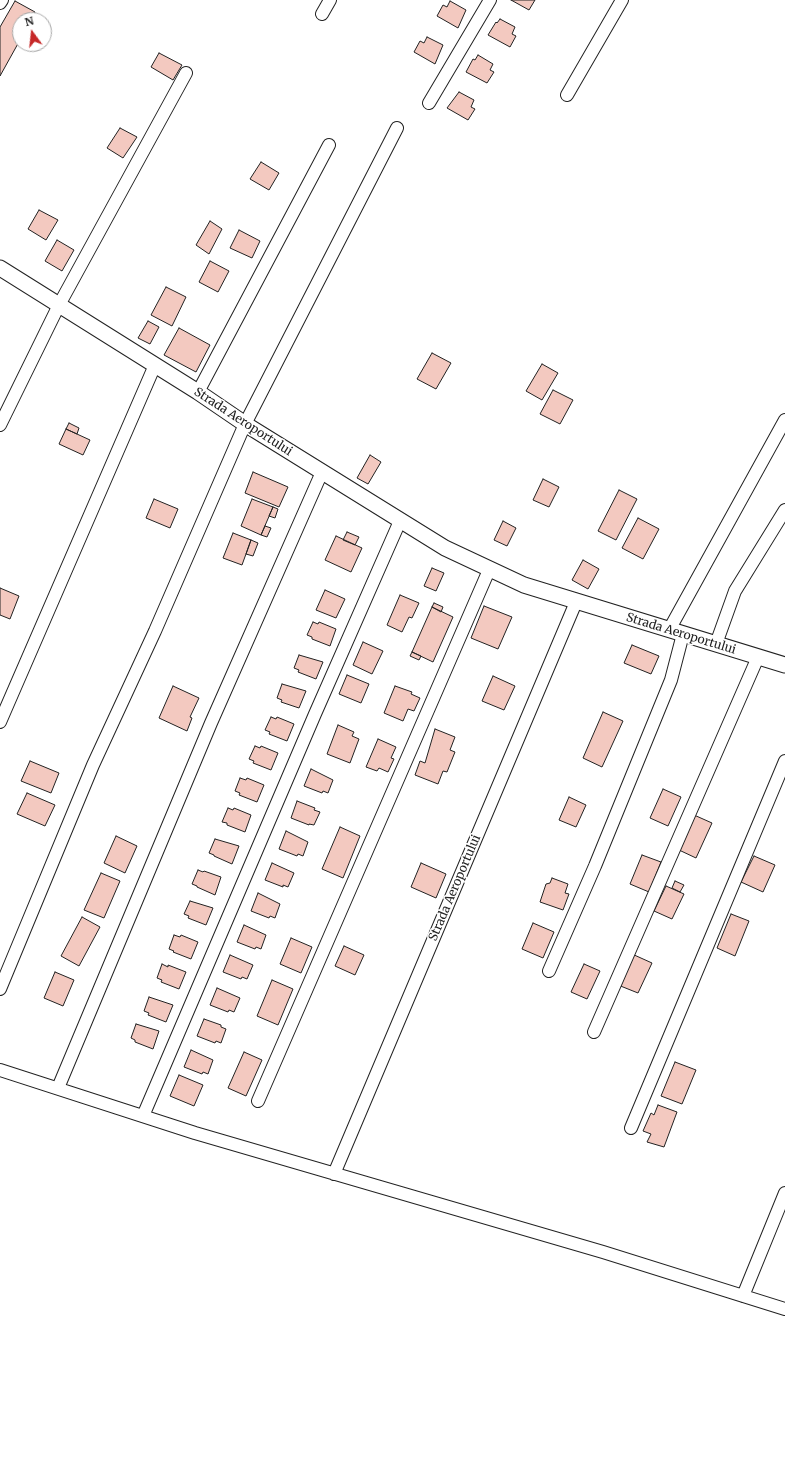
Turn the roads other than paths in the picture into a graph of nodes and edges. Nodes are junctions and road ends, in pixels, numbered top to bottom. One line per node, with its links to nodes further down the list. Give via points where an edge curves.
1 (2, 0): 5 (street)
2 (330, 0): 6 (street)
3 (490, 0): 9 (street)
4 (622, 0): 8 (street)
5 (0, 3)
6 (322, 14)
7 (186, 73): 13 (street)
8 (567, 95)
9 (429, 103)
10 (397, 128): 17 (street)
11 (329, 145): 15 (street)
12 (0, 268): 13 (street, Strada Aeroportului)
13 (59, 305): 14 (street, Strada Aeroportului); 18 (street)
14 (155, 365): 15 (street, Strada Aeroportului); 28 (street)
15 (198, 392): 17 (street, Strada Aeroportului)
16 (785, 420): 24 (street)
17 (245, 424): 19 (street, Strada Aeroportului); 31 (street, via 155,631 93,765)
18 (0, 425)
19 (322, 472): 21 (street, Strada Aeroportului); 34 (street, via 211,723)
20 (785, 510): 25 (street, via 735,591)
21 (400, 521): 22 (street, Strada Aeroportului); 36 (street)
22 (489, 570): 23 (street, Strada Aeroportului); 35 (street)
23 (576, 602): 24 (street, Strada Aeroportului); 38 (street, Strada Aeroportului)
24 (676, 632): 25 (street, Strada Aeroportului); 30 (street, via 672,680)
25 (716, 644): 26 (street, Strada Aeroportului)
26 (758, 657): 27 (street, Strada Aeroportului); 32 (street)
27 (785, 665)
28 (0, 722)
29 (785, 761): 37 (street)
30 (549, 971)
31 (0, 990)
32 (594, 1032)
33 (0, 1070): 34 (street)
34 (58, 1088): 36 (street)
35 (258, 1101)
36 (143, 1116): 38 (street)
37 (631, 1128)
38 (334, 1174): 40 (street)
39 (785, 1193): 40 (street)
40 (744, 1296): 41 (street)
41 (785, 1309)

